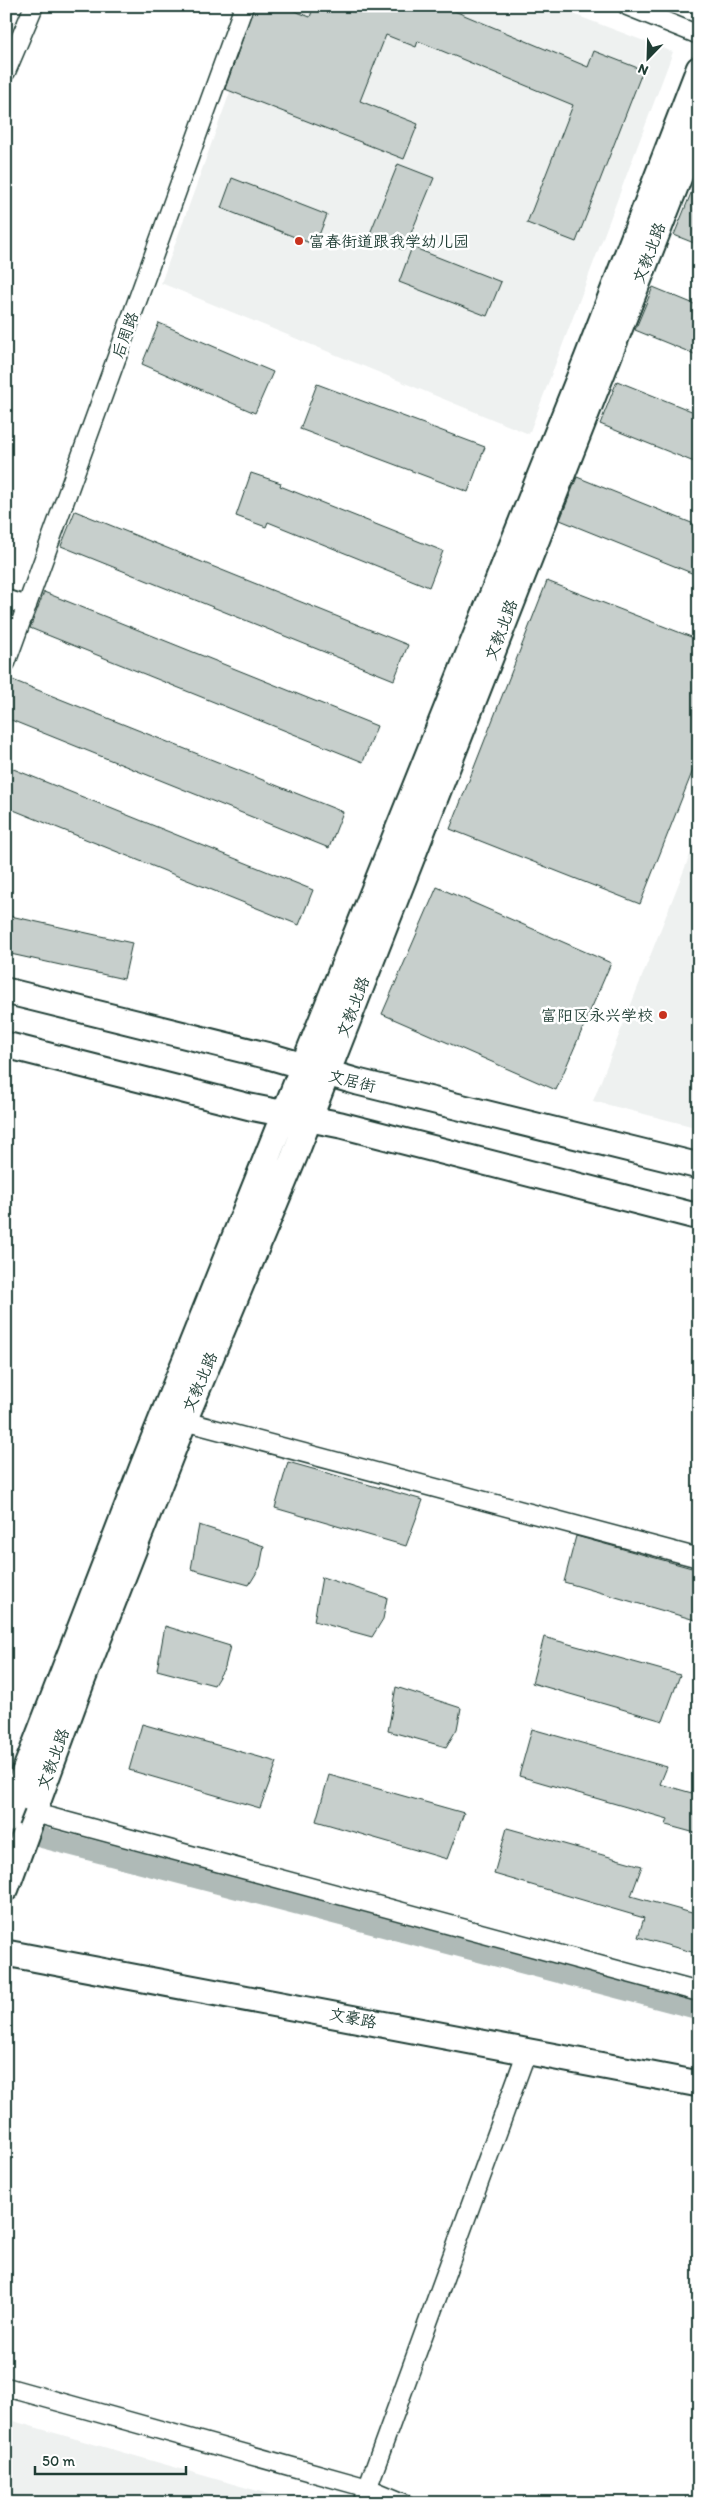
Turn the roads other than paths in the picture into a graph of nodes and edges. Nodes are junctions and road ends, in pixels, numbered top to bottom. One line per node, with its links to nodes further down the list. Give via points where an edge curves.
1 (34, 6): 6 (street)
2 (244, 6): 9 (street, 后周路)
3 (627, 6): 4 (street)
4 (699, 35)
5 (699, 69): 13 (street, 文教北路)
6 (6, 72)
7 (699, 126): 13 (street, 文教北路)
8 (6, 598): 9 (street)
9 (27, 606): 10 (street, 后周路)
10 (6, 663)
11 (6, 991): 13 (street, 文居街)
12 (6, 1045): 14 (street)
13 (315, 1071): 14 (street, 文教北路); 15 (street, 文居街)
14 (297, 1116): 16 (street); 17 (street, 文教北路); 19 (street, 文教北路, via 143,1466)
15 (699, 1166)
16 (699, 1217)
17 (184, 1421): 18 (street); 19 (street, 文教北路, via 81,1683)
18 (699, 1558)
19 (24, 1814): 20 (street, 文教北路); 22 (street)
20 (10, 1877)
21 (6, 1952): 23 (street, 文豪路)
22 (699, 1992)
23 (527, 2051): 24 (street, 文豪路); 26 (street)
24 (699, 2084)
25 (6, 2387): 26 (street)
26 (365, 2496): 27 (street)
27 (404, 2503)

